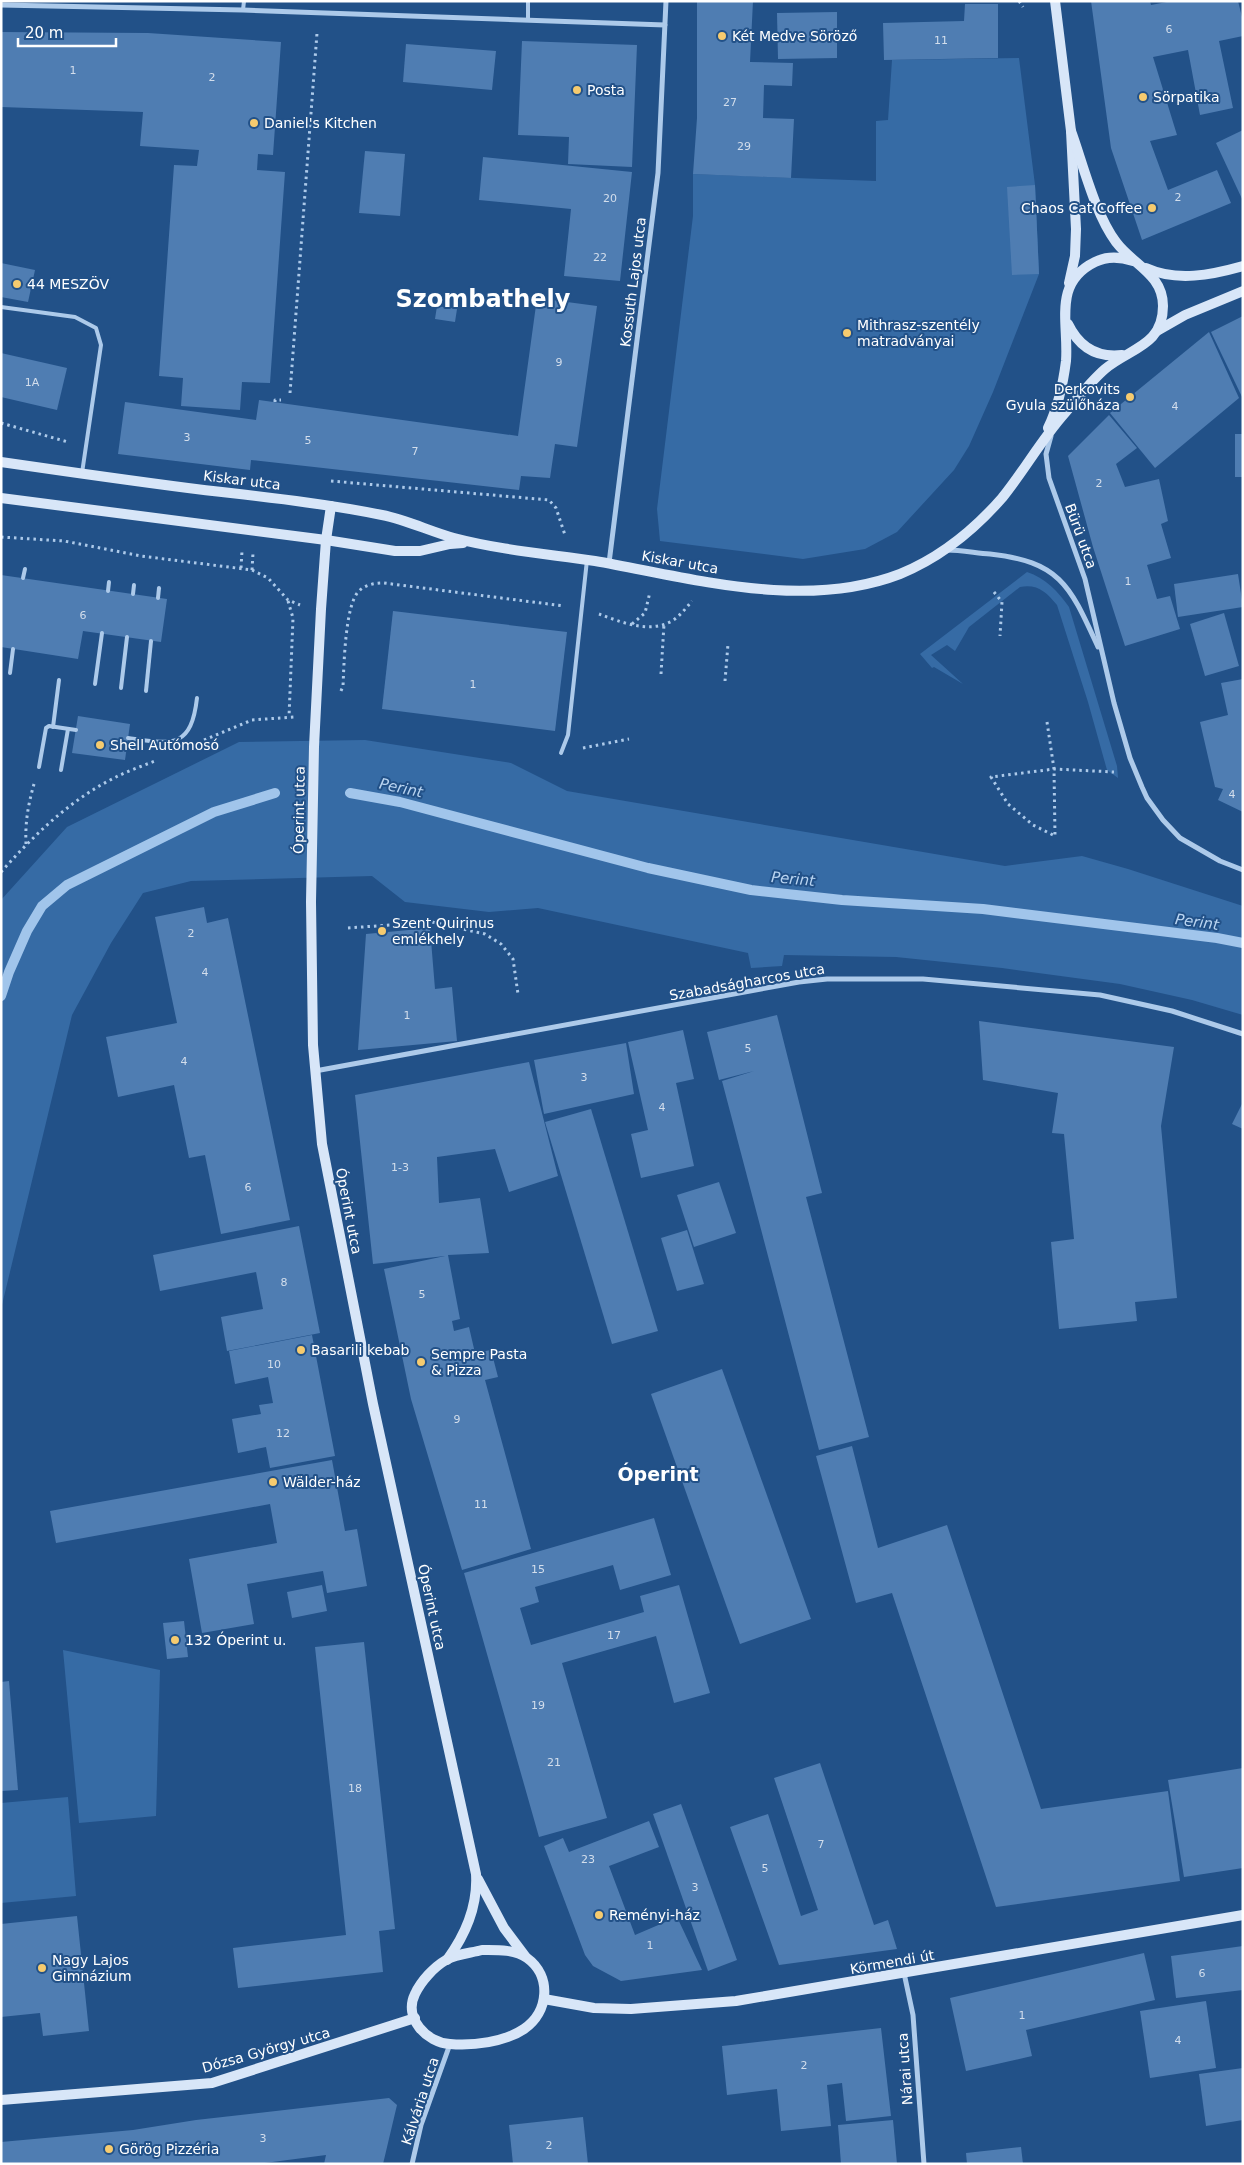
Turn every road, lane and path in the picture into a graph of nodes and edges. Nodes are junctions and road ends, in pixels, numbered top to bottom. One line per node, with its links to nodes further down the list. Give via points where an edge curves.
1 (244, 1): 8 (lane)
2 (528, 1): 10 (lane)
3 (666, 1): 11 (street, Kossuth Lajos utca)
4 (1019, 1): 7 (path)
5 (1055, 1): 12 (street)
6 (1, 5): 8 (street)
7 (1023, 7)
8 (243, 10): 9 (street)
9 (319, 13): 10 (street); 21 (path)
10 (528, 20): 11 (street)
11 (665, 25): 39 (street, Kossuth Lajos utca, via 656,191)
12 (1072, 131): 13 (street, via 1104,224 1123,252); 16 (street, via 1076,229 1075,256)
13 (1137, 263): 14 (street, via 1172,276 1193,276); 16 (street, via 1117,258 1099,260 1081,270); 19 (street, via 1153,277 1162,298 1163,311)
14 (1243, 266)
15 (1243, 291): 19 (street)
16 (1066, 295): 18 (street)
17 (1, 307): 27 (lane, via 75,317 96,328 101,344)
18 (1066, 318): 20 (street, via 1073,334 1087,348 1111,356); 25 (street, via 1062,386)
19 (1156, 331): 20 (street, via 1149,342)
20 (1127, 354): 24 (street, via 1102,372)
21 (290, 393)
22 (281, 400): 23 (path)
23 (275, 402)
24 (1055, 424): 25 (street); 60 (street, Bürü utca, via 1046,454 1046,466 1085,579)
25 (1042, 441): 35 (street, Kiskar utca, via 1003,497 976,525)
26 (1, 462): 27 (street, Kiskar utca)
27 (82, 473): 30 (street, Kiskar utca)
28 (327, 481): 37 (path, via 549,500 556,508 570,552)
29 (1, 498): 32 (street, Kiskar utca)
30 (331, 506): 32 (street, Óperint utca); 33 (street, Kiskar utca, via 399,519)
31 (1, 537): 40 (path, via 64,541 141,556)
32 (326, 540): 33 (street, Kiskar utca, via 407,552); 89 (street, Óperint utca, via 314,747)
33 (475, 543): 37 (street, Kiskar utca)
34 (242, 550): 40 (path)
35 (942, 551): 39 (street, Kiskar utca, via 925,562 882,580 848,588 738,586); 60 (street, Bürü utca, via 1012,556 1028,560 1050,572 1066,585 1078,602)
36 (254, 553): 42 (path)
37 (575, 558): 38 (street, Kiskar utca)
38 (587, 560): 39 (street, Kiskar utca); 52 (lane)
39 (609, 564)
40 (242, 568): 42 (path)
41 (25, 569): 43 (lane)
42 (252, 570): 76 (path, via 268,578 288,600 293,618 289,717 252,720)
43 (24, 578)
44 (110, 582): 47 (lane)
45 (134, 585): 49 (lane)
46 (159, 588): 50 (lane)
47 (108, 590)
48 (994, 592): 55 (path, via 1002,602)
49 (133, 594)
50 (158, 598)
51 (648, 606): 53 (path, via 642,618)
52 (582, 609): 53 (path); 66 (path, via 384,583 364,587 358,591 350,612); 77 (lane, via 568,735)
53 (631, 624): 62 (path, via 652,627 664,624)
54 (102, 633): 65 (lane)
55 (1000, 636)
56 (127, 637): 67 (lane)
57 (151, 640): 68 (lane)
58 (728, 644): 64 (path)
59 (13, 649): 61 (lane)
60 (1102, 656): 84 (street, Bürü utca, via 1130,758 1147,798 1180,838)
61 (10, 673)
62 (661, 674)
63 (59, 680): 71 (lane)
64 (724, 681)
65 (95, 684)
66 (343, 686)
67 (121, 688)
68 (146, 691)
69 (197, 698): 74 (lane, via 193,725 175,741 164,743)
70 (1048, 722): 80 (path)
71 (52, 726): 72 (lane); 79 (lane, via 46,728)
72 (68, 729): 73 (lane); 81 (lane)
73 (76, 730)
74 (128, 738)
75 (629, 739): 77 (path)
76 (197, 743)
77 (561, 752)
78 (161, 758): 83 (path, via 90,792 56,816)
79 (39, 767): 83 (path, via 28,806)
80 (1054, 768): 80 (path, via 1055,817 1055,836 1033,825 1008,804 991,777); 82 (path)
81 (61, 770)
82 (1120, 772)
83 (26, 845): 85 (path)
84 (1243, 870)
85 (1, 872)
86 (348, 928): 87 (path, via 432,922 484,934 501,944 513,959)
87 (518, 994)
88 (1243, 1034): 89 (street, Szabadságharcos utca, via 1172,1011 1100,996 922,979 826,979)
89 (315, 1071): 90 (street, Óperint utca, via 322,1144 371,1395)
90 (476, 1874): 92 (street, Óperint utca, via 500,1921); 93 (street, Óperint utca, via 470,1920)
91 (1243, 1915): 94 (street, Körmendi út)
92 (526, 1957): 93 (street, via 499,1950 482,1950); 95 (street, via 541,1973)
93 (447, 1960): 96 (street, via 430,1974 414,1995)
94 (904, 1974): 95 (street, Körmendi út, via 736,2002 675,2007 594,2008); 100 (street, Nárai utca, via 912,2015)
95 (544, 1999): 97 (street, via 540,2010 524,2029 494,2041)
96 (415, 2018): 97 (street, via 426,2036 436,2042); 98 (street, Dózsa György utca, via 212,2083)
97 (450, 2044): 99 (street, Kálvária utca)
98 (1, 2100)
99 (412, 2164)
100 (924, 2164)

